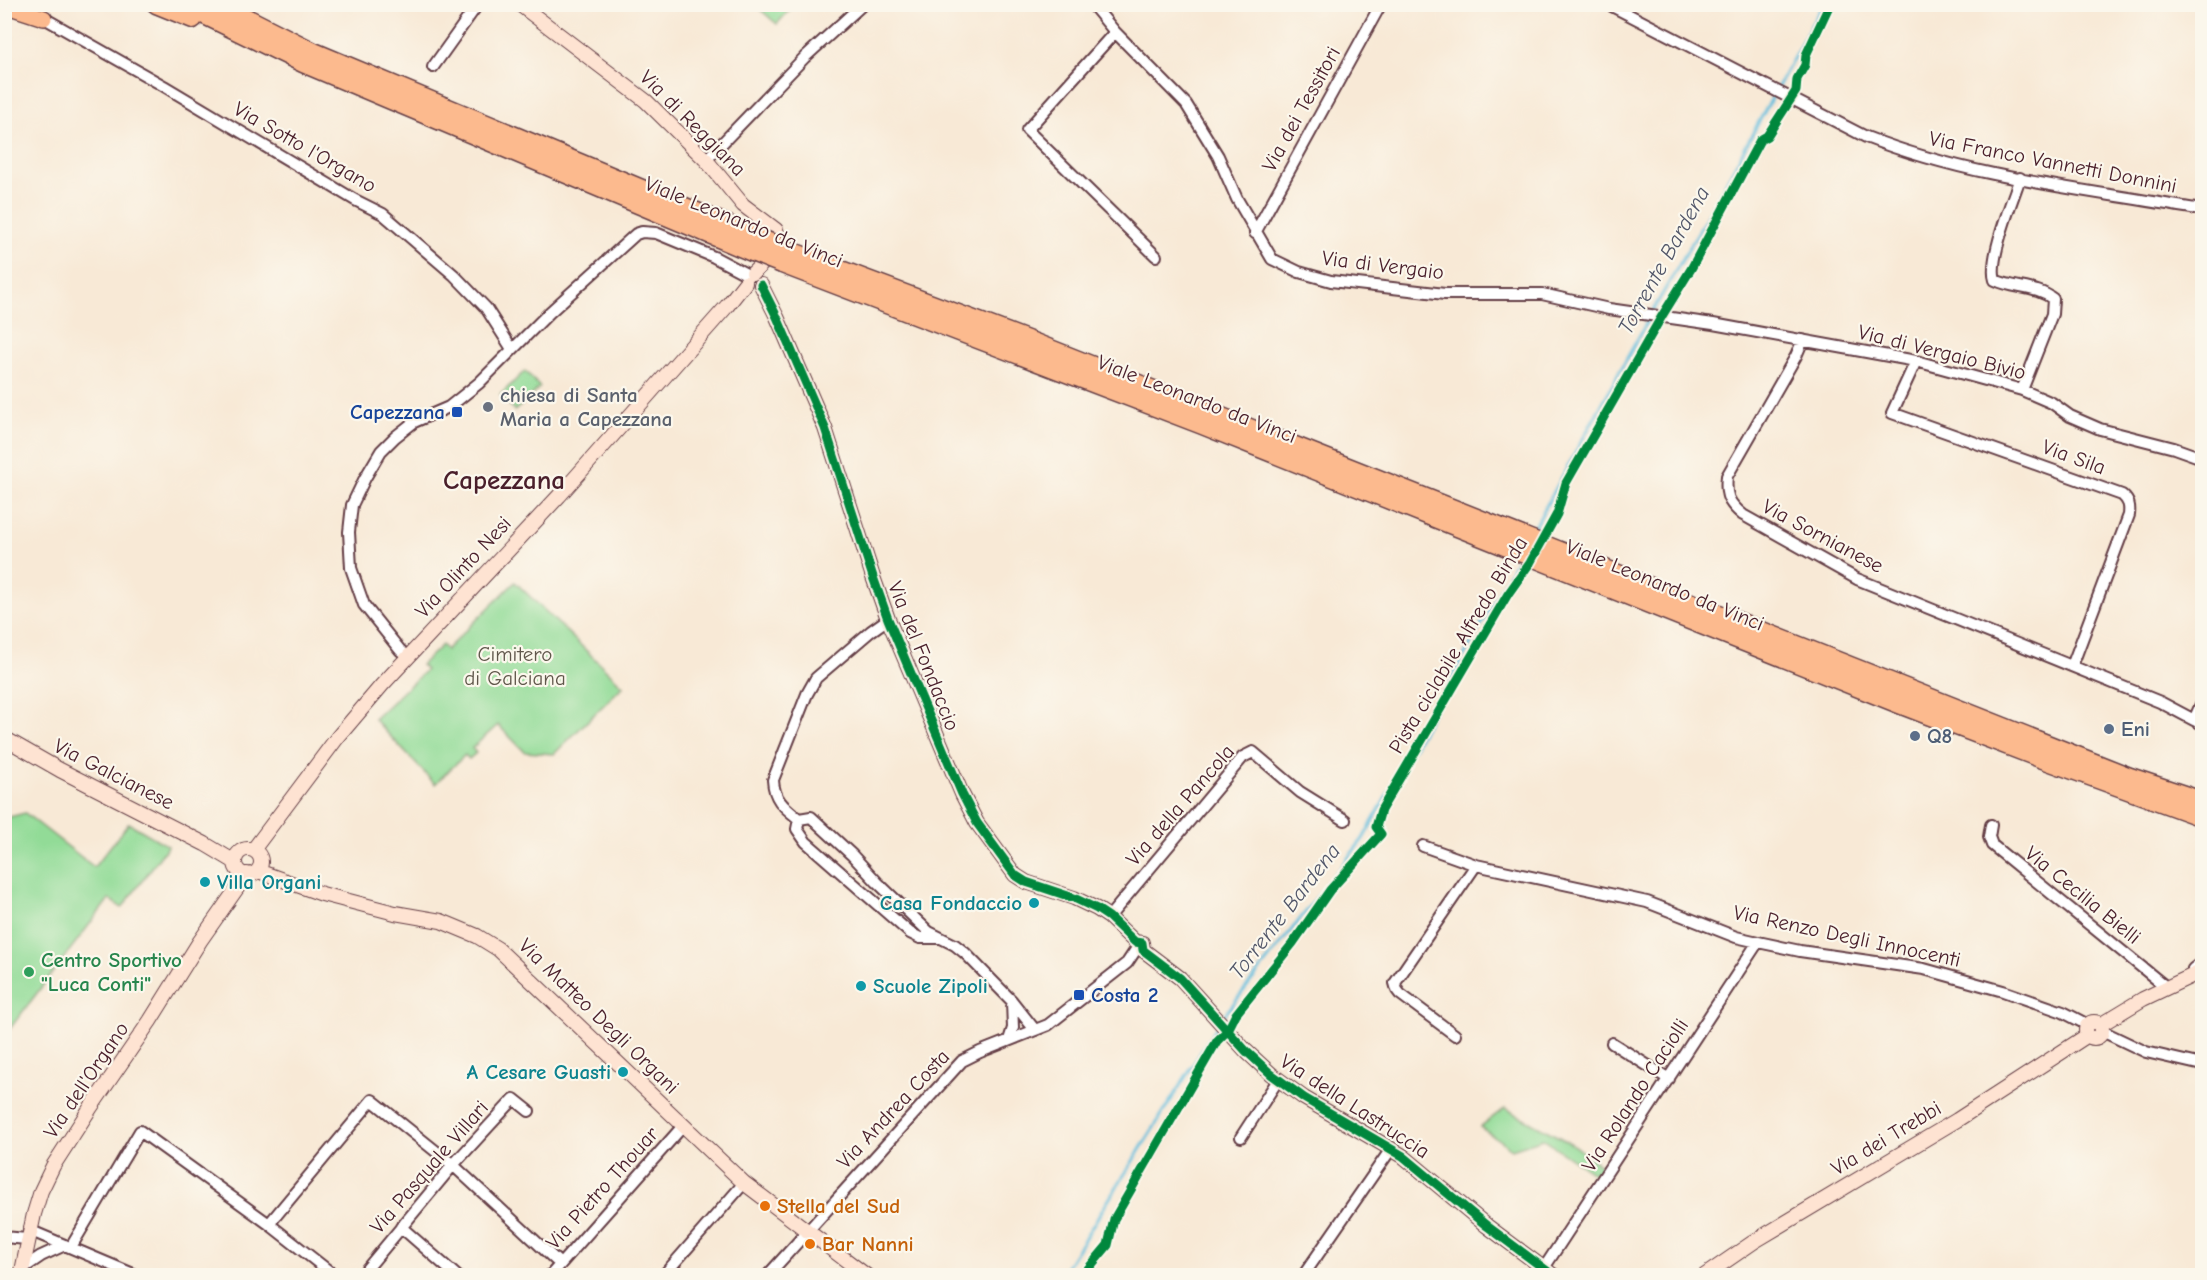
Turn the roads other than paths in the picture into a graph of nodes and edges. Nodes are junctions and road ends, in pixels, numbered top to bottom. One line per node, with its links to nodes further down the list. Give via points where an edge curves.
1 (21, 4): 12 (main road)
2 (156, 4): 14 (highway)
3 (183, 4): 14 (highway, Viale Leonardo da Vinci)
4 (478, 4): 15 (street)
5 (519, 4): 16 (street, Via di Reggiana, via 629,87)
6 (863, 4): 16 (street, via 805,57)
7 (1092, 4): 13 (street, Via di Vergaio)
8 (1381, 4): 19 (street, Via dei Tessitori)
9 (1608, 4): 17 (street, Via Franco Vannetti Donnini, via 1866,137 1908,154)
10 (4, 5): 12 (main road)
11 (220, 5): 20 (highway, Viale Leonardo da Vinci, via 314,52)
12 (44, 18): 25 (street, Via Sotto l'Organo, via 383,214 486,308)
13 (1115, 32): 19 (street, Via di Vergaio, via 1186,104 1218,156); 21 (street, via 1027,130)
14 (303, 63): 20 (highway, Viale Leonardo da Vinci)
15 (433, 67)
16 (706, 160): 20 (street, Via di Reggiana, via 743,205 776,230 778,241)
17 (2020, 178): 18 (street, Via Franco Vannetti Donnini); 27 (street, via 1993,274 1995,280 2004,284 2045,293 2053,299 2052,314)
18 (2202, 210)
19 (1255, 233): 23 (street, Via di Vergaio, via 1272,259 1331,281 1445,294 1542,294)
20 (770, 254): 22 (street, Via di Reggiana); 35 (highway, Viale Leonardo da Vinci, via 1047,348 2130,777); 36 (highway, Viale Leonardo da Vinci, via 1899,704)
21 (1156, 256)
22 (753, 282): 25 (street, via 721,260 656,233 642,232); 29 (street, Via del Fondaccio, via 773,309 828,436); 30 (street, Via Olinto Nesi)
23 (1662, 316): 24 (street, Via di Vergaio Bivio)
24 (1803, 340): 26 (street, Via di Vergaio Bivio); 31 (street, Via Sornianese, via 1727,476 1726,491 1733,507 1857,579)
25 (512, 349): 30 (street, via 449,407 414,422 394,436 352,505 354,578 364,605)
26 (1916, 361): 27 (street, Via di Vergaio Bivio); 31 (street, Via Sila, via 1892,412 2128,500 2129,515)
27 (2022, 390): 28 (street, Via di Vergaio Bivio, via 2084,423)
28 (2202, 458)
29 (888, 620): 38 (street, via 830,664 807,694 773,780 777,800); 45 (street, Via del Fondaccio, via 962,794 1005,864 1026,882 1074,898)
30 (408, 657): 43 (street, Via Olinto Nesi, via 337,738)
31 (2072, 666): 33 (street, Via Sornianese)
32 (2202, 702): 33 (street)
33 (2198, 722)
34 (4, 738): 43 (street, Via Galcianese, via 60,771)
35 (2202, 801)
36 (2170, 805): 37 (highway, Viale Leonardo da Vinci); 40 (highway)
37 (2202, 817)
38 (799, 819): 46 (street, via 811,817 821,825); 47 (street, via 796,829 806,842)
39 (1345, 820): 45 (street, Via della Pancola, via 1300,792 1253,752 1243,757)
40 (2202, 824)
41 (1991, 825): 53 (street, Via Cecilia Bielli, via 1992,845)
42 (1423, 846): 44 (street, Via Renzo Degli Innocenti)
43 (247, 862): 65 (street, Via Matteo Degli Organi, via 322,894 441,921 477,936 498,949); 73 (street, Via dell'Organo, via 229,899 53,1166)
44 (1476, 866): 49 (street, Via Renzo Degli Innocenti, via 1647,902); 58 (street, via 1395,983 1400,994)
45 (1109, 917): 50 (street, Via del Fondaccio)
46 (921, 925): 47 (street, via 920,930); 48 (street)
47 (910, 933): 48 (street, via 920,938)
48 (939, 938): 54 (street, via 965,953)
49 (1758, 942): 56 (street, Via Renzo Degli Innocenti, via 1924,969 2063,1012); 63 (street, Via Rolando Caciolli)
50 (1138, 948): 55 (street, Via del Fondaccio, via 1180,978); 57 (street, Via Andrea Costa, via 1127,963 1101,984 1048,1025)
51 (2202, 962): 52 (street, via 2193,969)
52 (2198, 973): 53 (street, Via dei Trebbi)
53 (2166, 987): 56 (street, Via dei Trebbi)
54 (1012, 1001): 57 (street); 59 (street, via 1013,1029)
55 (1208, 1007): 62 (street, Via della Lastruccia)
56 (2095, 1029): 61 (street, Via Renzo Degli Innocenti, via 2146,1052); 88 (street, Via dei Trebbi, via 1957,1120)
57 (1035, 1030): 59 (street, Via Andrea Costa)
58 (1455, 1035)
59 (1009, 1040): 72 (street, Via Andrea Costa, via 962,1061)
60 (1612, 1043): 63 (street)
61 (2202, 1065)
62 (1278, 1080): 66 (street); 67 (street, Via della Lastruccia)
63 (1669, 1080): 78 (street, Via Rolando Caciolli)
64 (529, 1110): 68 (street, Via Pasquale Villari, via 514,1099)
65 (683, 1126): 69 (street, Via Matteo Degli Organi); 76 (street, Via Pietro Thouar)
66 (1241, 1137)
67 (1391, 1149): 78 (street, Via della Lastruccia); 87 (street)
68 (453, 1166): 70 (street, via 372,1100); 71 (street, Via Pasquale Villari); 76 (street)
69 (744, 1183): 72 (street, Via Matteo Degli Organi); 84 (street)
70 (269, 1224): 75 (street, via 140,1131); 80 (street)
71 (400, 1227): 81 (street, Via Pasquale Villari); 82 (street)
72 (808, 1230): 85 (street, Via Andrea Costa); 86 (street, Via Matteo Degli Organi)
73 (28, 1235): 74 (street); 75 (street); 77 (street, Via dell'Organo)
74 (4, 1237)
75 (68, 1246): 77 (street, via 41,1256); 79 (street)
76 (560, 1264): 83 (street, Via Pietro Thouar)
77 (21, 1272)
78 (1549, 1272)
79 (138, 1275)
80 (335, 1275)
81 (361, 1275)
82 (457, 1275)
83 (550, 1275)
84 (663, 1275)
85 (767, 1275)
86 (867, 1275)
87 (1303, 1275)
88 (1704, 1275)

